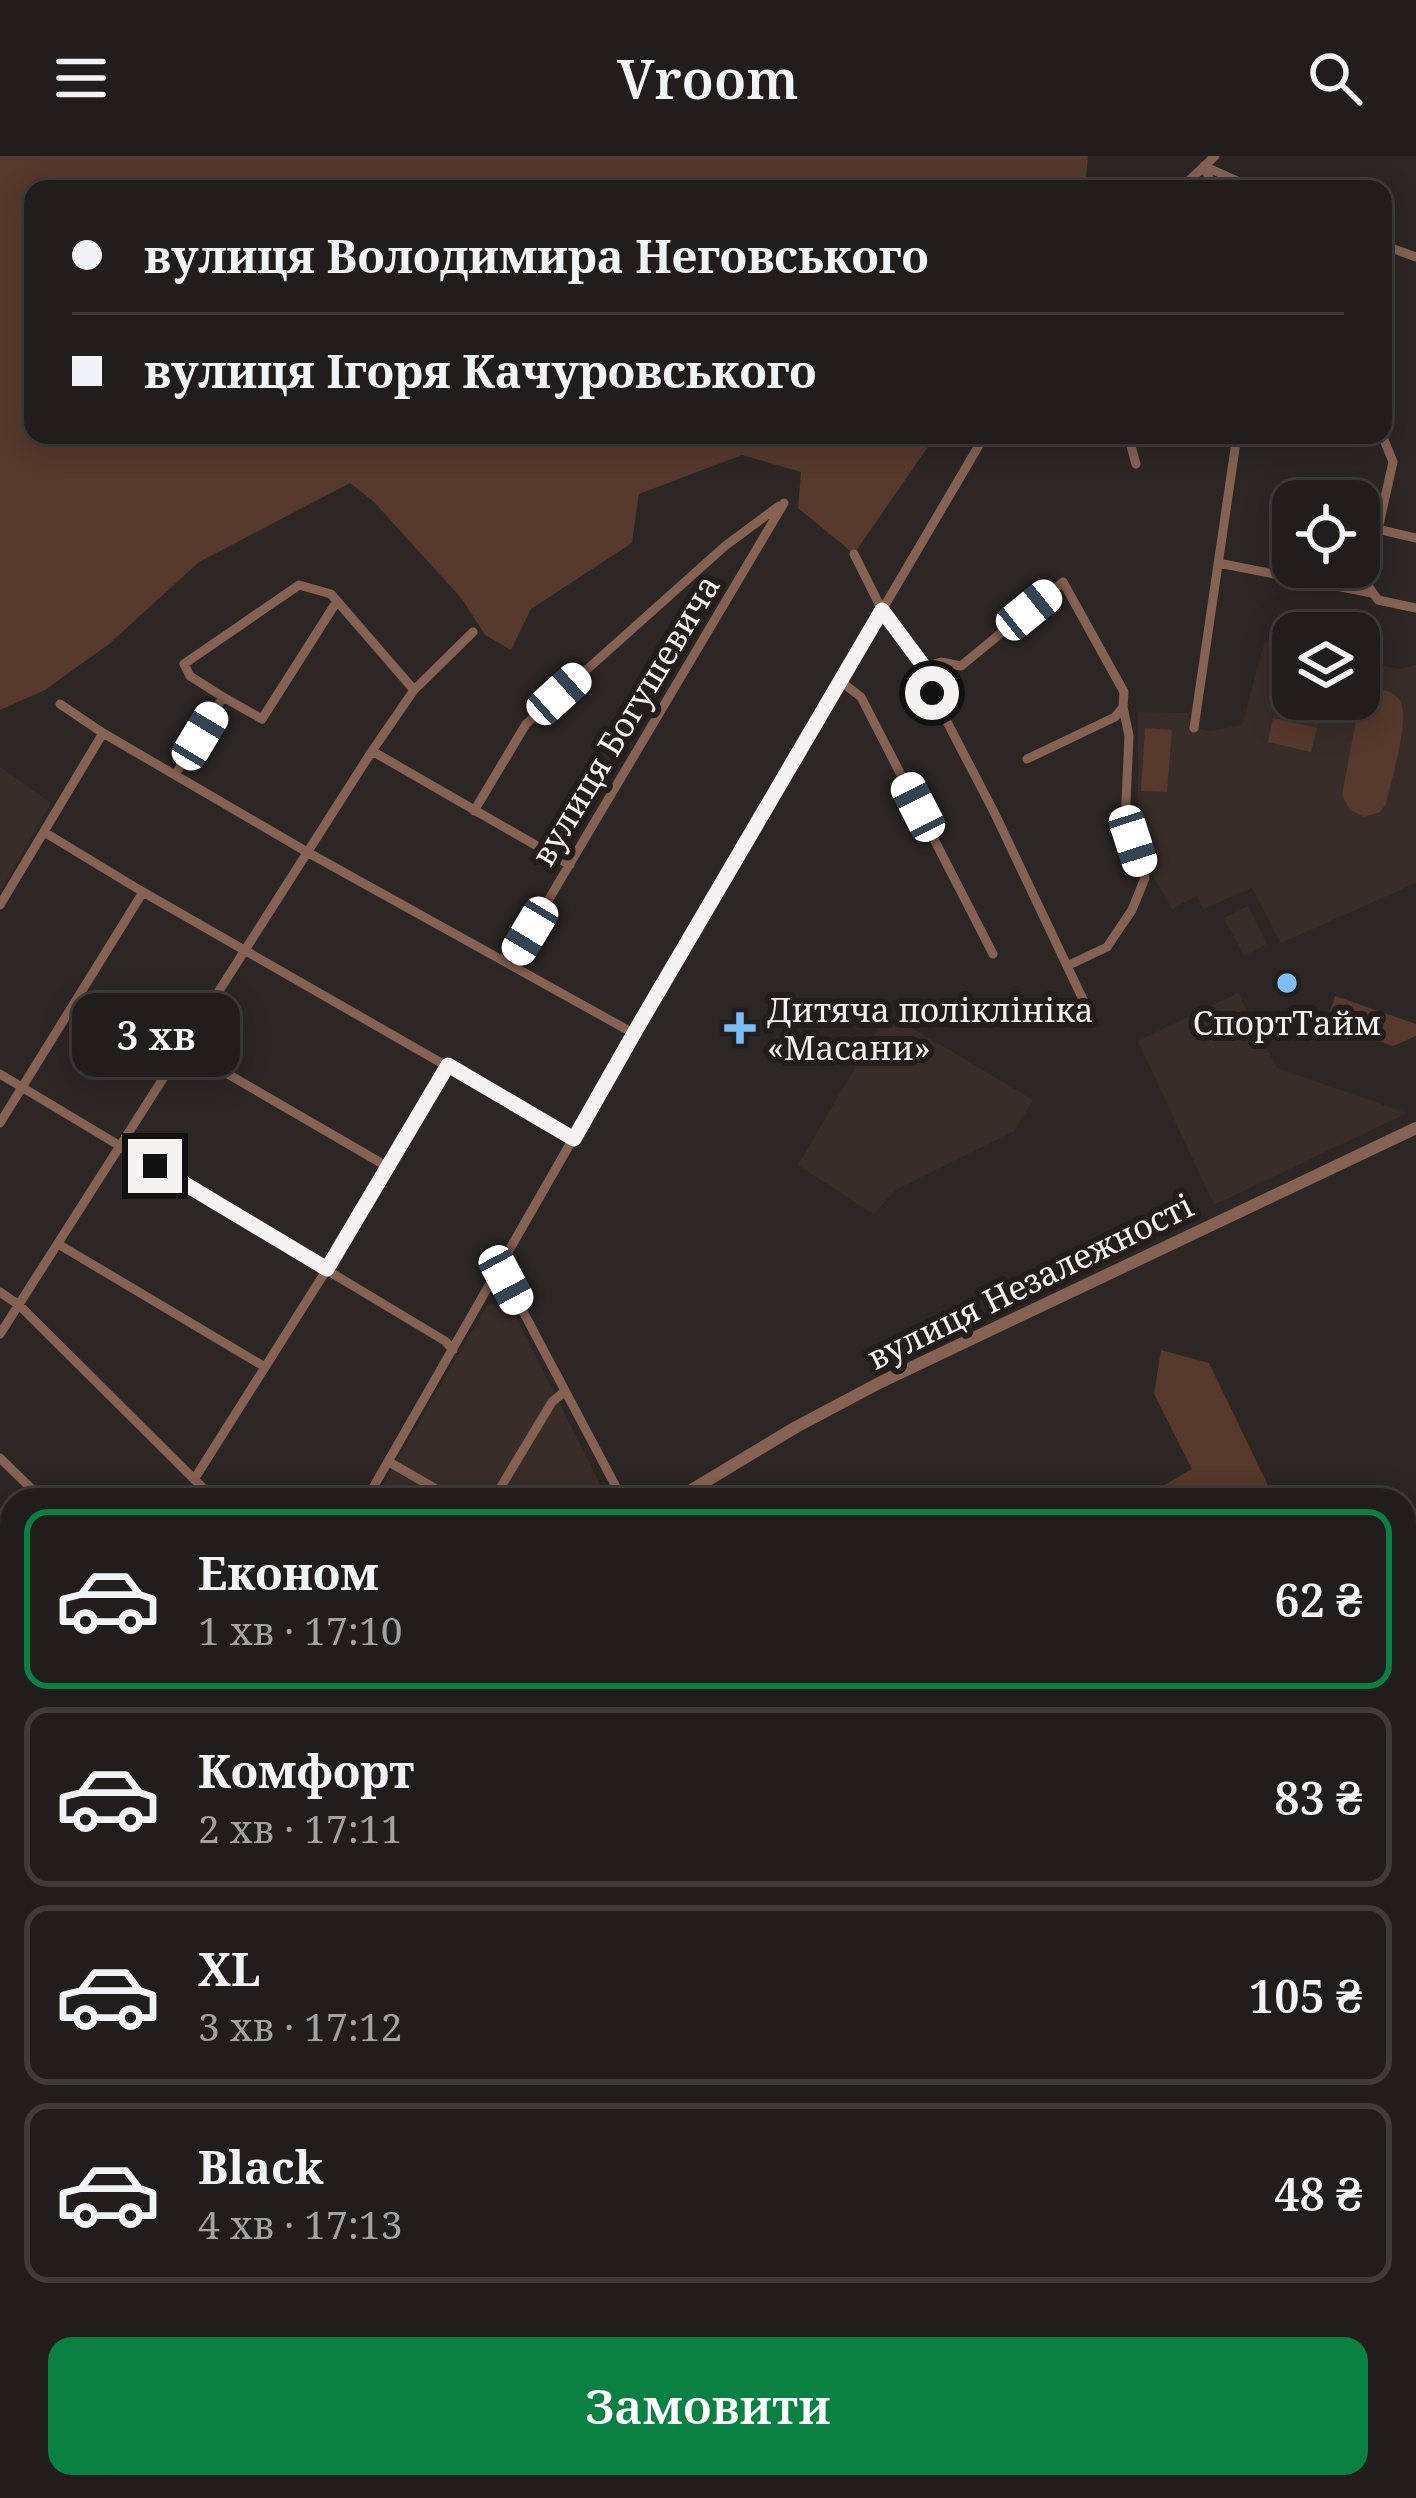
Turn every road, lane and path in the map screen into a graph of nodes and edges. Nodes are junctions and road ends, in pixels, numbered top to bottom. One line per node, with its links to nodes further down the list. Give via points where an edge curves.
1 (1214, 156): 2 (street)
2 (1204, 166): 3 (street); 4 (street); 5 (street)
3 (1189, 180)
4 (1210, 180)
5 (1235, 180)
6 (980, 444): 20 (street)
7 (1130, 444): 10 (street)
8 (1237, 444): 15 (street)
9 (1386, 444): 11 (street, via 1393,462)
10 (1136, 464)
11 (1380, 517)
12 (1380, 531): 13 (street)
13 (1416, 538)
14 (854, 554): 20 (street)
15 (1218, 563): 17 (street); 28 (street)
16 (1370, 588): 17 (street)
17 (1373, 593): 19 (street)
18 (337, 601): 24 (street); 25 (street, via 262,718); 25 (street, via 299,585 184,664)
19 (1416, 608)
20 (882, 610): 22 (street); 23 (street)
21 (473, 632): 24 (street)
22 (925, 668): 27 (street, via 961,666 1063,582 1124,692); 42 (street)
23 (840, 681): 40 (street, via 861,697); 44 (street)
24 (414, 690): 30 (street)
25 (224, 697): 32 (street)
26 (60, 704): 29 (street)
27 (1123, 707): 31 (street); 42 (street, via 1125,823 1145,878 1107,947)
28 (1195, 728)
29 (103, 733): 32 (street); 34 (street)
30 (372, 752): 33 (street); 35 (street)
31 (1027, 759)
32 (175, 775): 35 (street)
33 (474, 811): 36 (street); 36 (street, вулиця Богушевича, via 526,724 784,503)
34 (44, 832): 37 (street); 38 (street)
35 (307, 851): 39 (street); 41 (street)
36 (570, 866): 41 (street, вулиця Богушевича)
37 (143, 892): 39 (street); 48 (street)
38 (0, 905)
39 (246, 950): 45 (street); 46 (street)
40 (992, 954)
41 (511, 963): 44 (street)
42 (1066, 966): 43 (street)
43 (1087, 1008)
44 (633, 1033): 51 (street)
45 (183, 1048): 52 (street); 53 (street)
46 (448, 1065): 51 (street); 53 (street)
47 (0, 1074): 48 (street)
48 (23, 1087): 49 (street); 52 (street)
49 (0, 1123)
50 (1416, 1128): 72 (street, вулиця Незалежності, via 881,1382)
51 (574, 1139): 55 (street)
52 (121, 1145): 54 (street); 56 (street)
53 (388, 1167): 56 (street)
54 (58, 1244): 58 (street); 61 (street)
55 (500, 1268): 60 (street); 62 (street)
56 (327, 1269): 60 (street); 61 (street)
57 (0, 1292): 58 (street)
58 (19, 1305): 59 (street); 65 (street)
59 (0, 1334)
60 (453, 1350): 64 (street)
61 (265, 1367): 65 (street)
62 (565, 1390): 70 (street); 71 (street)
63 (0, 1458): 66 (street)
64 (389, 1462): 68 (street); 69 (street)
65 (195, 1478): 67 (street)
66 (31, 1488)
67 (204, 1488)
68 (373, 1488)
69 (434, 1488)
70 (500, 1488)
71 (617, 1488)
72 (696, 1488)

